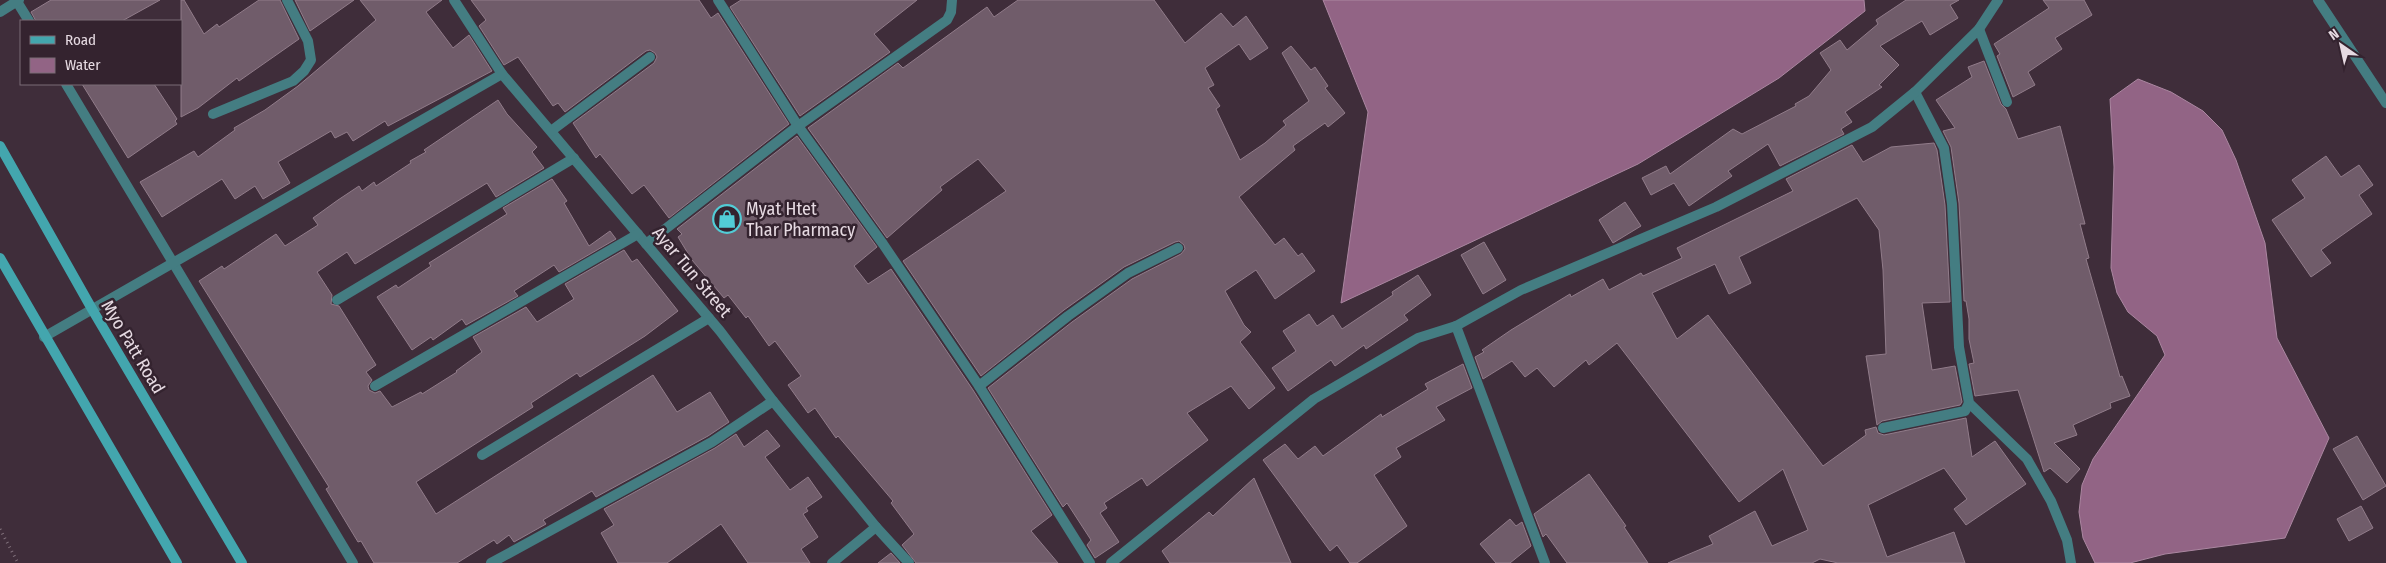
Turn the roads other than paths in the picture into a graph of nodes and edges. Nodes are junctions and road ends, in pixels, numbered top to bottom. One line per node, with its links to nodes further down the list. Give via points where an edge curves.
1 (17, 0): 8 (street); 9 (street)
2 (288, 0): 17 (street, via 308,41 311,60 304,71 293,81)
3 (454, 0): 12 (street, Ayar Tun Street)
4 (718, 0): 18 (street)
5 (952, 0): 18 (street, via 947,20)
6 (1998, 0): 10 (street)
7 (2318, 0): 16 (street)
8 (0, 12)
9 (28, 20)
10 (1979, 29): 14 (street); 15 (street)
11 (650, 57): 19 (street)
12 (502, 74): 19 (street, Ayar Tun Street); 26 (street)
13 (67, 85): 26 (street)
14 (1915, 92): 30 (street, via 1872,127 1823,154 1716,207 1521,290); 35 (street, via 1944,148 1952,204 1959,347)
15 (2007, 102)
16 (2386, 103)
17 (213, 114)
18 (798, 126): 23 (street); 33 (street)
19 (551, 131): 21 (street, Ayar Tun Street)
20 (0, 146): 28 (main road, Myo Patt Road)
21 (574, 158): 22 (street, Ayar Tun Street); 27 (street)
22 (638, 234): 23 (street, Ayar Tun Street); 32 (street)
23 (646, 244): 29 (street, Ayar Tun Street)
24 (1178, 248): 33 (street, via 1128,273)
25 (0, 258): 31 (main road)
26 (174, 262): 28 (street); 41 (street)
27 (337, 300)
28 (92, 309): 31 (street); 40 (main road, Myo Patt Road)
29 (709, 318): 34 (street, Ayar Tun Street); 37 (street)
30 (1456, 326): 46 (street, via 1418,338 1314,398); 47 (street)
31 (44, 337): 39 (main road)
32 (375, 386)
33 (979, 386): 45 (street)
34 (773, 402): 38 (street, Ayar Tun Street); 42 (street, via 712,442)
35 (1969, 403): 36 (street, via 1965,411); 48 (street, via 2027,459 2051,501 2067,540)
36 (1883, 428)
37 (482, 455)
38 (876, 527): 43 (street); 44 (street, Ayar Tun Street)
39 (177, 563)
40 (242, 563)
41 (353, 563)
42 (491, 563)
43 (832, 563)
44 (909, 563)
45 (1090, 563)
46 (1111, 563)
47 (1545, 563)
48 (2071, 563)

